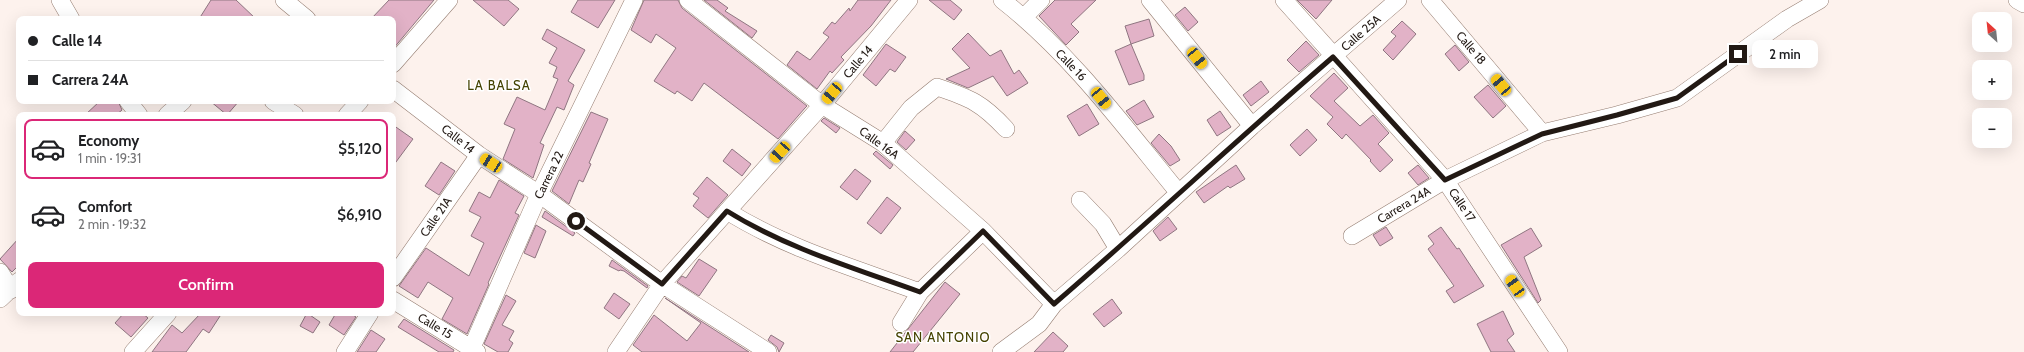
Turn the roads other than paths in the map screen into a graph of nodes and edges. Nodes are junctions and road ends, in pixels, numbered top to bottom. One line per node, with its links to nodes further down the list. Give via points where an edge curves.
1 (60, 0): 16 (street)
2 (284, 0): 17 (street)
3 (449, 0): 20 (street)
4 (634, 0): 38 (street, Carrera 22)
5 (688, 0): 26 (street, Calle 16A)
6 (909, 0): 26 (street, Calle 14)
7 (1002, 0): 18 (street, Calle 16)
8 (1041, 0): 18 (street)
9 (1150, 0): 31 (street)
10 (1284, 0): 19 (street, Calle 17)
11 (1398, 0): 19 (street, Calle 25A)
12 (1430, 0): 33 (street, Calle 18)
13 (2017, 0): 15 (street)
14 (1811, 2): 33 (street, Carrera 24A, via 1677,98)
15 (2024, 4)
16 (69, 16)
17 (303, 16)
18 (1024, 17): 37 (street, Calle 16, via 1092,86)
19 (1333, 57): 31 (street, Calle 25A); 36 (street, Calle 17)
20 (396, 61)
21 (396, 91): 35 (street, Calle 14)
22 (130, 104): 27 (street)
23 (180, 104): 28 (street)
24 (278, 104): 29 (street)
25 (357, 104): 30 (street)
26 (822, 105): 34 (street, Calle 16A); 40 (street, Calle 14)
27 (137, 112)
28 (170, 112)
29 (290, 112)
30 (350, 112)
31 (1252, 126): 37 (street, Calle 25A)
32 (1006, 129): 34 (street, via 989,111 971,100 936,87 911,108)
33 (1542, 134): 36 (street, Carrera 24A)
34 (883, 143): 41 (street, Calle 16A)
35 (479, 155): 38 (street, Calle 14); 45 (street, Calle 21A)
36 (1445, 180): 42 (street, Carrera 24A); 60 (street, Calle 17)
37 (1178, 192): 43 (street, Calle 25A)
38 (539, 194): 46 (street, Calle 14); 54 (street, Carrera 22)
39 (1080, 200): 43 (street, via 1103,224)
40 (727, 211): 46 (street, Calle 14); 48 (street, via 783,242)
41 (983, 231): 48 (street); 50 (street, Calle 16A)
42 (1352, 236)
43 (1118, 249): 50 (street, Calle 25A)
44 (0, 272): 47 (street)
45 (396, 274)
46 (662, 284): 57 (street, Calle 14); 58 (street, Calle 14)
47 (10, 290)
48 (920, 292): 53 (street)
49 (396, 302): 54 (street, Calle 15)
50 (1054, 304): 59 (street, Calle 25A, via 1039,324)
51 (165, 316): 55 (street)
52 (368, 316): 56 (street)
53 (901, 323)
54 (473, 351)
55 (133, 352)
56 (345, 352)
57 (616, 352)
58 (768, 352)
59 (1001, 352)
60 (1559, 352)

